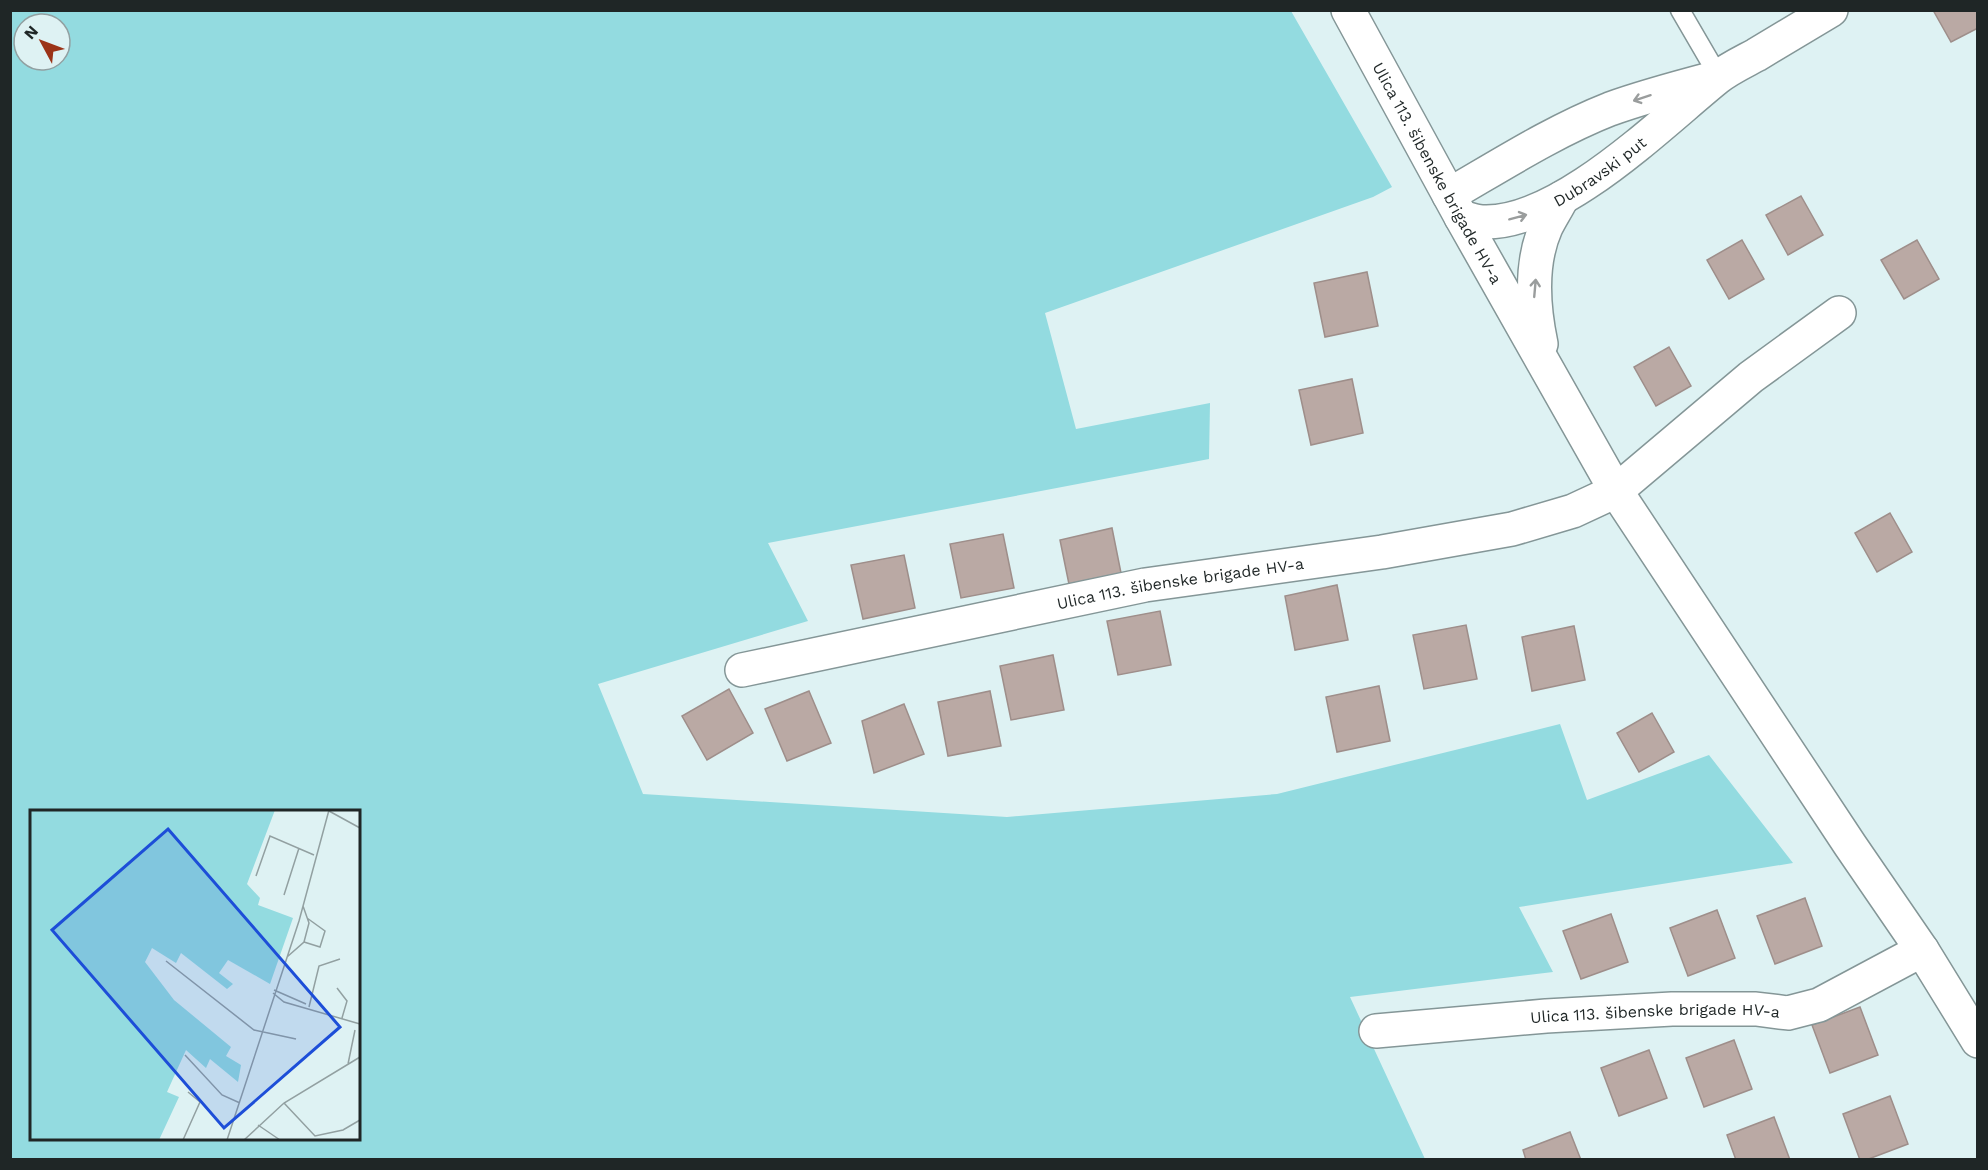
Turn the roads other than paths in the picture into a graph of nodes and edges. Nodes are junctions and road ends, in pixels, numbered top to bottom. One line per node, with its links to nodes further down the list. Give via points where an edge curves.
1 (1348, 10): 6 (main road, Ulica 113. šibenske brigade HV-a)
2 (1680, 10): 4 (lane)
3 (1831, 10): 4 (main road, Dubravski put)
4 (1719, 77): 5 (main road, Dubravski put, via 1625,154); 6 (main road, Dubravski put, one-way to 6, via 1609,110 1521,154)
5 (1562, 198): 6 (main road, Dubravski put, one-way to 5, via 1483,222 1526,215); 8 (main road, one-way to 5, via 1533,294 1546,228)
6 (1455, 206): 8 (main road, Ulica 113. šibenske brigade HV-a)
7 (1839, 313): 9 (main road, Ulica 113. šibenske brigade HV-a, via 1751,377)
8 (1545, 366): 9 (main road, Ulica 113. šibenske brigade HV-a)
9 (1616, 491): 10 (main road, Ulica 113. šibenske brigade HV-a, via 1573,511 1512,529 1382,552 1145,585); 11 (main road, Ulica 113. šibenske brigade HV-a)
10 (742, 670)
11 (1922, 950): 12 (main road, Ulica 113. šibenske brigade HV-a, via 1819,1005 1788,1013 1672,1009); 13 (main road, Ulica 113. šibenske brigade HV-a)
12 (1376, 1031)
13 (1977, 1041)

